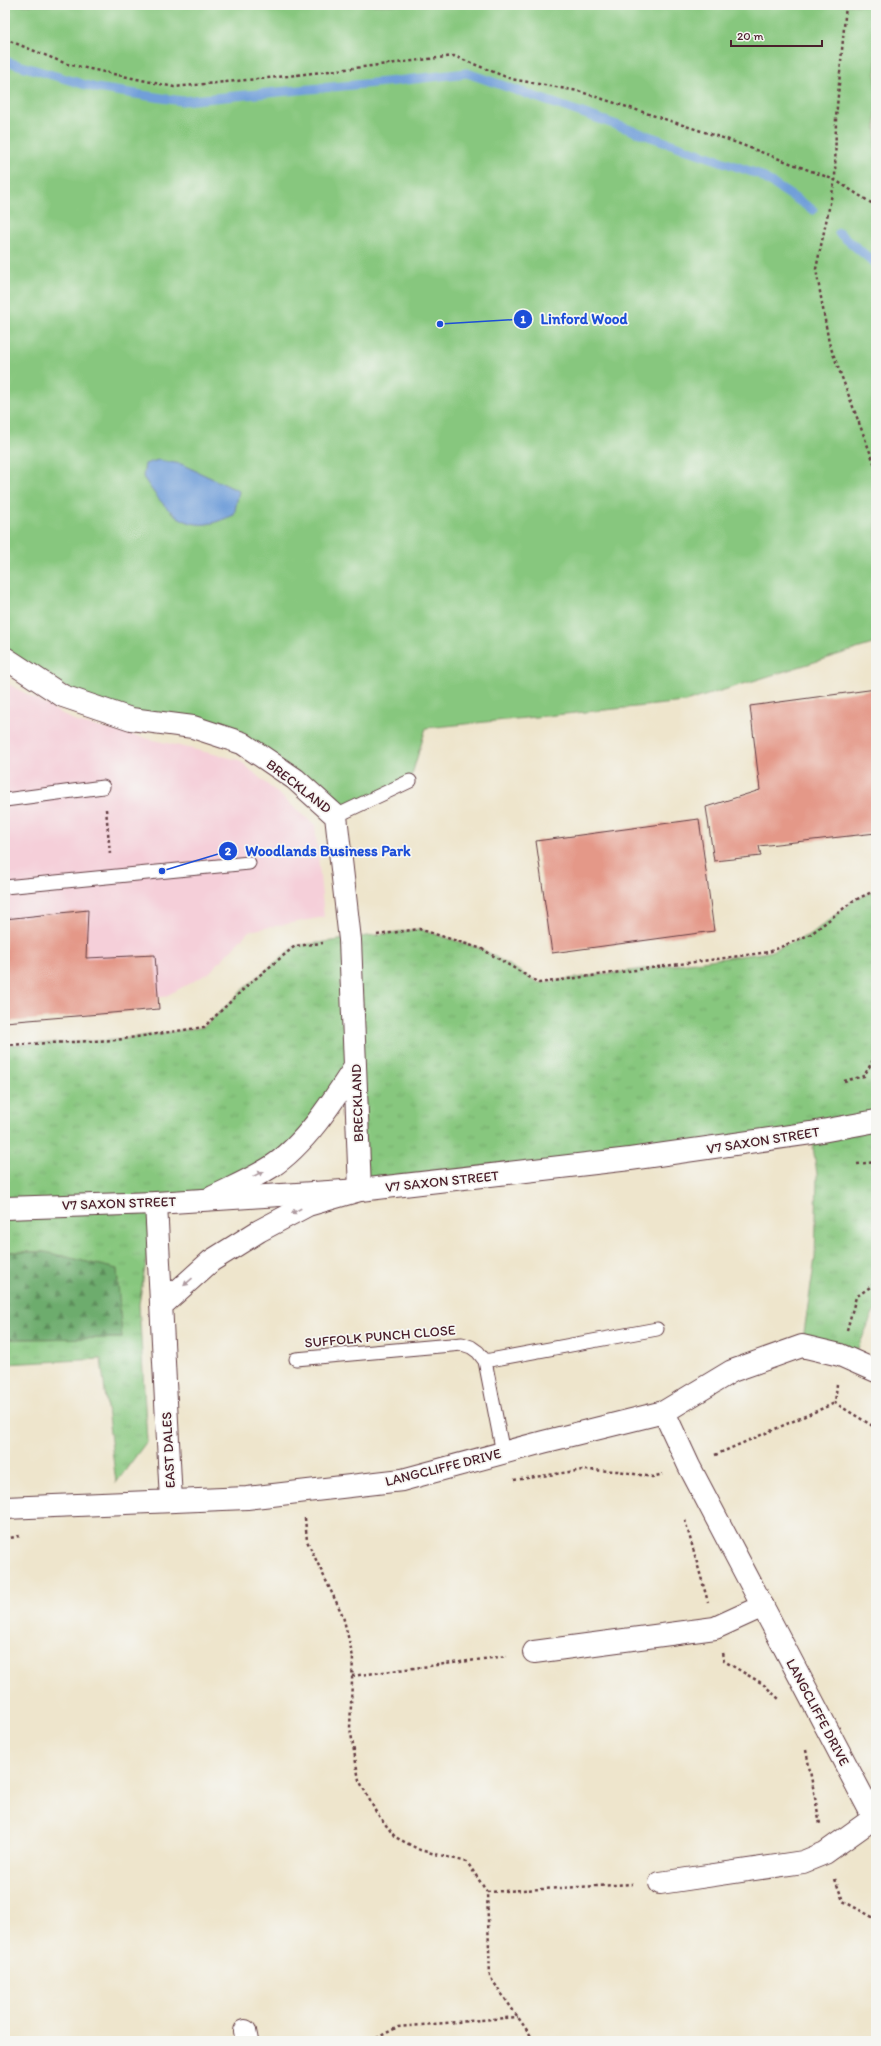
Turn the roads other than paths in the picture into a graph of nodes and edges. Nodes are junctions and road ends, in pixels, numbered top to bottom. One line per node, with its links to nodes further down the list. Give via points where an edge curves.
1 (5, 658): 5 (street, BRECKLAND, via 62,696 131,719 193,727 242,743 295,779)
2 (410, 781): 5 (lane)
3 (103, 787): 4 (lane)
4 (5, 800)
5 (336, 816): 8 (street, BRECKLAND, via 350,940)
6 (249, 863): 7 (lane)
7 (5, 887)
8 (355, 1067): 10 (street, BRECKLAND); 11 (street, one-way to 8, via 272,1167 300,1142 328,1109)
9 (876, 1121): 10 (street, V7 SAXON STREET, via 630,1159)
10 (360, 1190): 11 (street, V7 SAXON STREET); 14 (street, one-way to 14, via 308,1205 259,1231 211,1261)
11 (211, 1198): 12 (street, V7 SAXON STREET)
12 (156, 1203): 13 (street, V7 SAXON STREET); 14 (street, EAST DALES)
13 (5, 1208)
14 (161, 1306): 21 (street, EAST DALES)
15 (657, 1329): 17 (lane)
16 (296, 1359): 17 (lane, SUFFOLK PUNCH CLOSE, via 462,1344 478,1352)
17 (485, 1361): 20 (lane)
18 (876, 1371): 19 (street, LANGCLIFFE DRIVE, via 840,1355 802,1346 732,1371)
19 (664, 1412): 20 (street, LANGCLIFFE DRIVE); 23 (street, LANGCLIFFE DRIVE, via 689,1466)
20 (503, 1453): 21 (street, LANGCLIFFE DRIVE, via 402,1480 247,1498)
21 (171, 1501): 22 (street, EAST DALES)
22 (5, 1508)
23 (763, 1606): 24 (street, via 715,1628); 25 (street, LANGCLIFFE DRIVE)
24 (534, 1652)
25 (875, 1820): 26 (street, LANGCLIFFE DRIVE, via 825,1853 803,1862)
26 (660, 1883)

